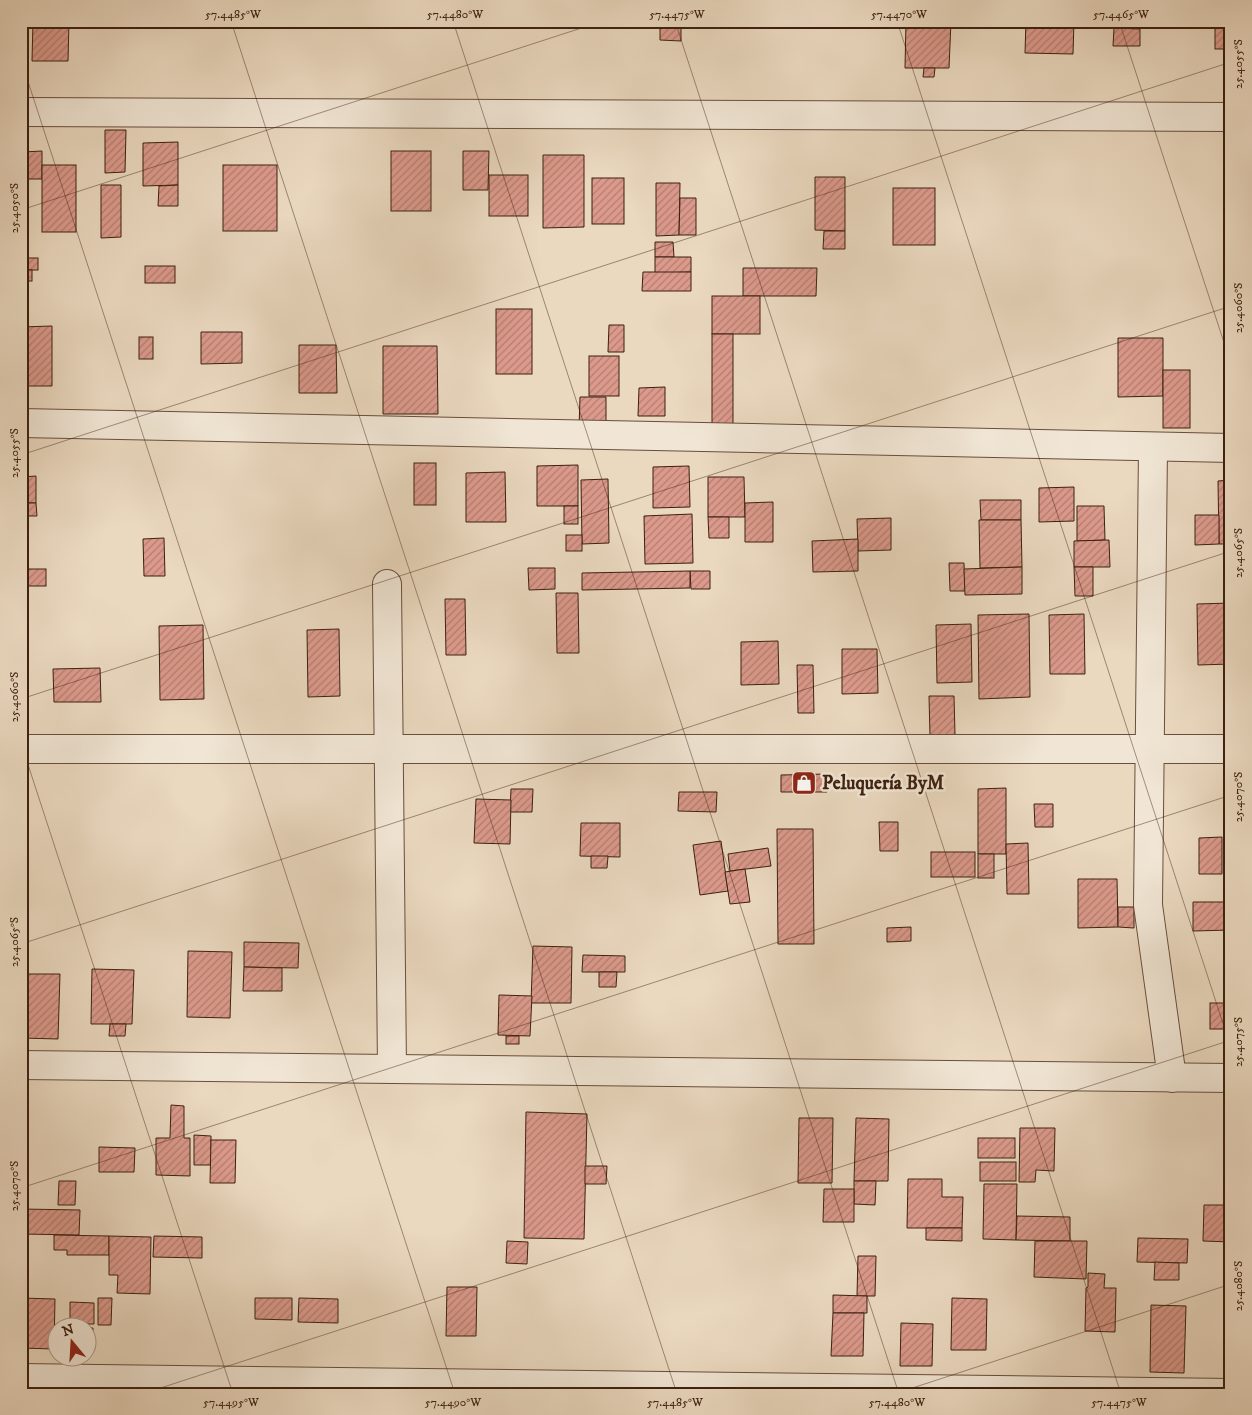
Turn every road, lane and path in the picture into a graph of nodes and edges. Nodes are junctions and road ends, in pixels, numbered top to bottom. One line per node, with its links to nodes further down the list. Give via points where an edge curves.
1 (21, 112): 2 (street)
2 (1231, 117)
3 (21, 424): 4 (street)
4 (1153, 448): 5 (street); 9 (street)
5 (1231, 448)
6 (387, 584): 8 (street)
7 (21, 749): 8 (street)
8 (389, 749): 9 (street); 12 (street)
9 (1151, 749): 10 (street); 13 (street, via 1148,905)
10 (1231, 749)
11 (21, 1065): 12 (street)
12 (392, 1069): 13 (street)
13 (1172, 1078): 14 (street)
14 (1231, 1078)
15 (21, 1378): 16 (street)
16 (270, 1388): 17 (street)
17 (1231, 1393)

